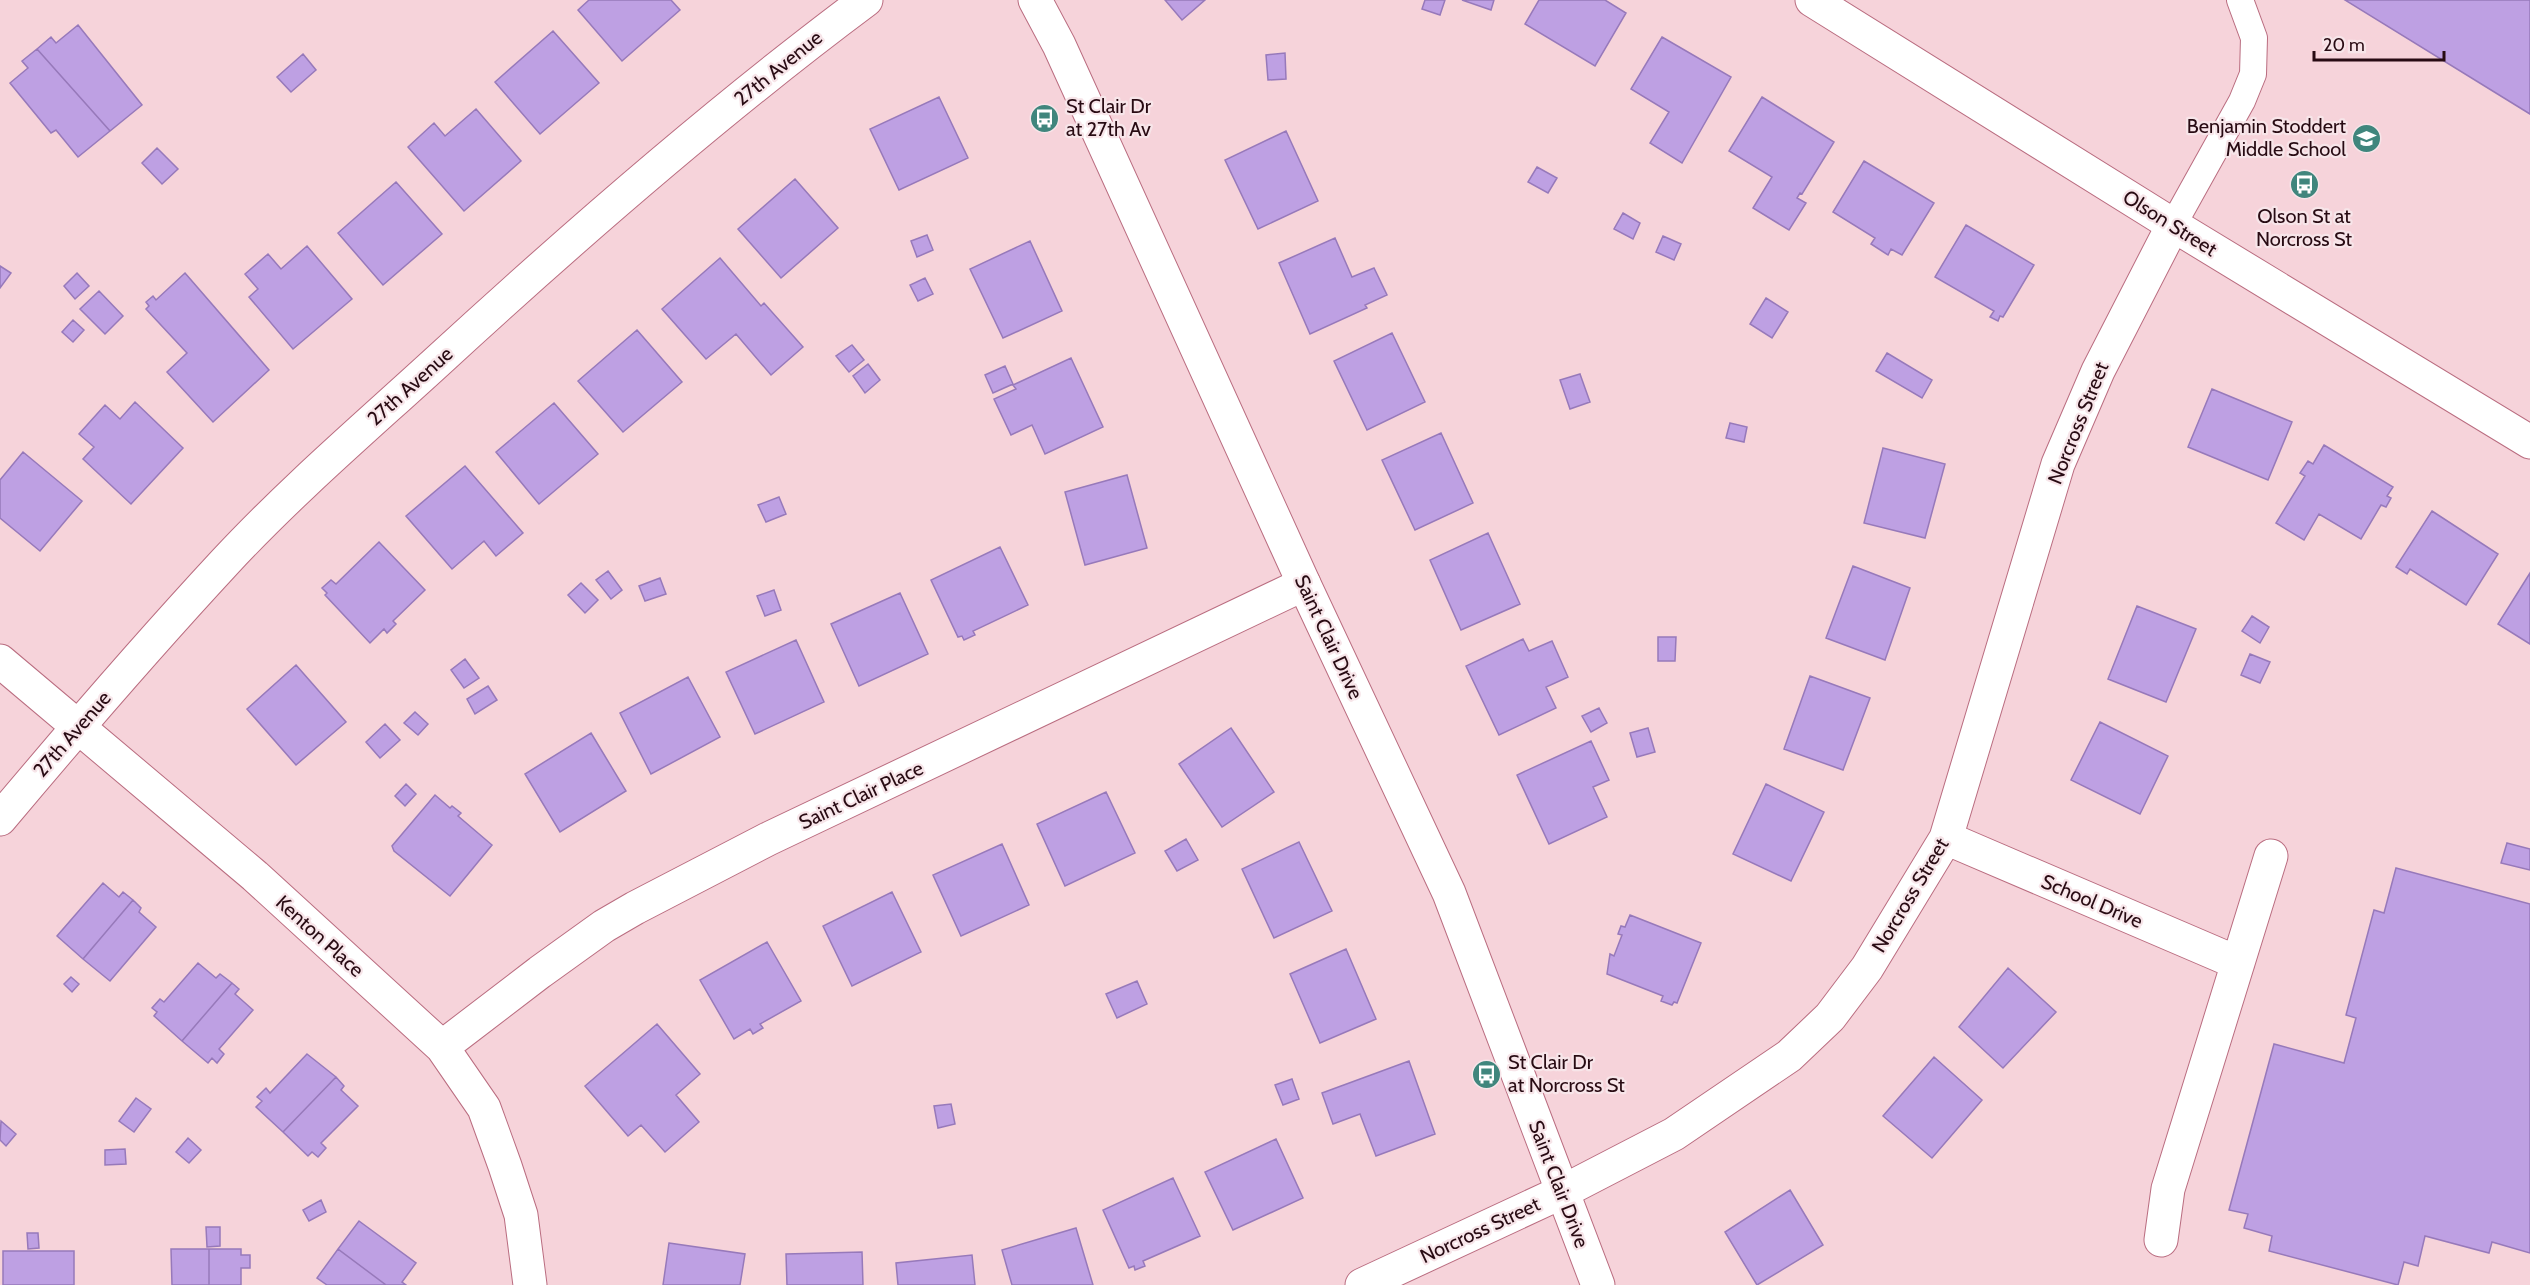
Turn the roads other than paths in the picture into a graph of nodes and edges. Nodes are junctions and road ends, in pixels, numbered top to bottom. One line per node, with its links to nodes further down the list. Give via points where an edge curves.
1 (866, 0): 9 (street, 27th Avenue, via 775,68 516,289 354,437 227,560)
2 (1035, 0): 7 (street, Saint Clair Drive)
3 (1812, 0): 5 (street, Olson Street)
4 (2240, 0): 5 (lane, via 2254,38 2253,74)
5 (2173, 225): 6 (street, Olson Street); 11 (street, Norcross Street, via 2098,371 2058,464)
6 (2530, 442)
7 (1304, 584): 14 (street, Saint Clair Place, via 768,839 635,908 549,965); 15 (street, Saint Clair Drive, via 1449,893)
8 (0, 661): 9 (street, Kenton Place)
9 (78, 726): 10 (street, 27th Avenue); 14 (street, Kenton Place, via 255,876)
10 (0, 819)
11 (1946, 838): 13 (street, School Drive); 15 (street, Norcross Street, via 1867,968 1830,1017 1789,1056 1674,1134)
12 (2271, 856): 13 (street)
13 (2238, 963): 16 (street, via 2168,1189)
14 (442, 1047): 17 (street, Kenton Place, via 484,1108 521,1215)
15 (1562, 1192): 18 (street, Norcross Street); 19 (street, Saint Clair Drive)
16 (2161, 1240)
17 (530, 1285)
18 (1362, 1285)
19 (1598, 1285)

